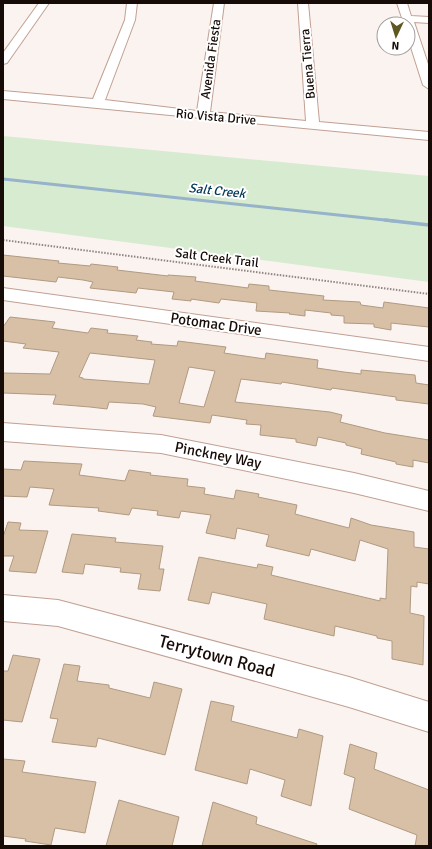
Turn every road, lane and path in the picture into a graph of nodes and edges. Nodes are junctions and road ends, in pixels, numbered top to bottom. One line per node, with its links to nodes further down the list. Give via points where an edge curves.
1 (44, 3): 10 (street)
2 (132, 3): 13 (street, via 130,20)
3 (219, 3): 14 (street, Avenida Fiesta)
4 (303, 3): 15 (street, Buena Tierra)
5 (402, 3): 6 (street)
6 (408, 16)
7 (416, 19): 8 (street)
8 (429, 20)
9 (416, 42): 11 (street)
10 (3, 61)
11 (429, 85)
12 (3, 95): 13 (street, Rio Vista Drive)
13 (98, 103): 14 (street, Rio Vista Drive)
14 (202, 115): 15 (street, Rio Vista Drive)
15 (313, 126): 16 (street, Rio Vista Drive)
16 (429, 136)
17 (3, 240): 19 (path, Salt Creek Trail)
18 (3, 294): 20 (street, Potomac Drive)
19 (429, 294)
20 (429, 354)
21 (3, 432): 22 (street, Pinckney Way, via 161,444 354,483)
22 (429, 501)
23 (3, 608): 24 (street, Terrytown Road, via 58,613 349,692)
24 (429, 717)

